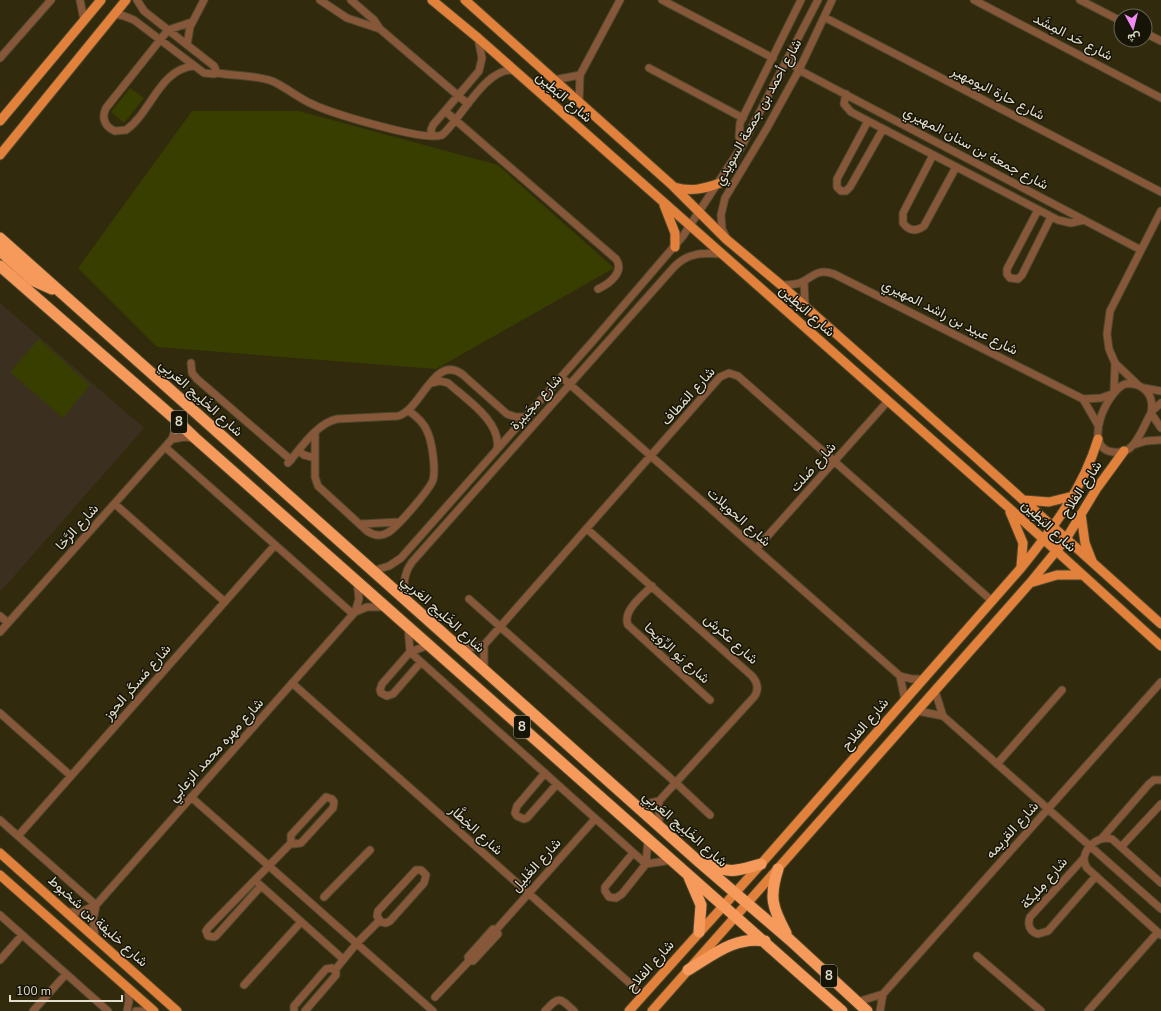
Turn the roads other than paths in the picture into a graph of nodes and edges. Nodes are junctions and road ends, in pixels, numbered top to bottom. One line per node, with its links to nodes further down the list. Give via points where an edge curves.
1 (51, 0): 30 (street)
2 (80, 0): 22 (street)
3 (101, 0): 22 (main road)
4 (126, 0): 18 (main road)
5 (137, 0): 26 (street, via 144,11)
6 (204, 0): 23 (street)
7 (320, 0): 24 (street)
8 (351, 0): 19 (street)
9 (432, 0): 27 (main road, شارع البَطِين)
10 (464, 0): 40 (main road, شارع البَطِين)
11 (620, 0): 39 (street)
12 (662, 0): 32 (street)
13 (801, 0): 32 (street)
14 (818, 0): 31 (street, شارع أحمد بن جمعة السويدي)
15 (832, 0): 20 (street, شارع أحمد بن جمعة السويدي)
16 (974, 0): 43 (street, شارع حَد المِشَد)
17 (1080, 0): 21 (street)
18 (115, 14): 28 (street, via 134,20); 54 (main road)
19 (367, 14): 24 (street); 25 (street)
20 (824, 17): 37 (street, شارع أحمد بن جمعة السويدي); 60 (street, شارع حارة البومهير)
21 (1113, 17)
22 (84, 20): 49 (main road)
23 (192, 22): 26 (street); 29 (street)
24 (360, 23): 25 (street)
25 (380, 29): 42 (street)
26 (168, 30): 28 (street); 29 (street)
27 (478, 38): 36 (main road, شارع البَطِين); 42 (street, via 481,67)
28 (160, 40): 34 (street); 34 (street, via 106,108 104,118 108,127 118,132 129,128 169,77 183,68)
29 (187, 45): 33 (street)
30 (1, 54)
31 (791, 54): 37 (street, via 794,65); 53 (street, شارع أحمد بن جمعة السويدي)
32 (773, 58): 47 (street)
33 (206, 60): 34 (street, via 204,65); 38 (street, via 216,68)
34 (196, 68): 38 (street, via 209,74)
35 (649, 68): 47 (street)
36 (513, 70): 45 (street, via 504,70 493,76); 61 (main road, شارع البَطِين)
37 (799, 70): 41 (street, شارع جمعة بن سنان المهيري); 59 (street, شارع أحمد بن جمعة السويدي, via 750,160)
38 (217, 73): 52 (street, via 263,79 329,110 418,135)
39 (580, 75): 40 (street); 44 (street)
40 (554, 80): 44 (main road, شارع البَطِين)
41 (846, 94): 50 (street, via 844,104 847,110); 66 (street, شارع جمعة بن سنان المهيري)
42 (458, 96): 45 (street); 46 (street)
43 (1161, 98)
44 (579, 103): 58 (main road, شارع البَطِين)
45 (468, 104): 48 (street)
46 (445, 111): 48 (street); 52 (street, via 431,127)
47 (742, 118): 53 (street, via 739,132)
48 (456, 120): 52 (street, via 442,135); 77 (street, via 616,259 619,264 618,272)
49 (0, 121)
50 (868, 121): 51 (street); 51 (street, شارع جمعة بن سنان المهيري, via 837,179 837,187 841,191 846,191 850,187)
51 (883, 129): 55 (street)
52 (432, 136)
53 (742, 146): 57 (street, شارع أحمد بن جمعة السويدي)
54 (0, 155)
55 (933, 155): 56 (street); 56 (street, شارع جمعة بن سنان المهيري, via 903,213 903,223 908,228 914,230 924,226)
56 (956, 167): 62 (street)
57 (720, 182): 58 (main road, via 703,189 691,190); 59 (street, via 723,187); 63 (street, شارع أحمد بن جمعة السويدي)
58 (673, 186): 63 (main road, شارع البَطِين)
59 (730, 190): 69 (street, شارع أحمد بن جمعة السويدي, via 721,215)
60 (1161, 192)
61 (664, 204): 67 (main road, شارع البَطِين); 70 (main road, via 675,233)
62 (1038, 210): 65 (street); 65 (street, شارع جمعة بن سنان المهيري, via 1007,269 1010,278 1018,279 1022,275)
63 (699, 213): 67 (street, شارع مجَيبرة); 69 (main road, شارع البَطِين)
64 (1160, 215): 71 (street)
65 (1052, 217): 66 (street, via 1067,223)
66 (1084, 220): 71 (street, شارع جمعة بن سنان المهيري)
67 (690, 226): 70 (street, شارع مجَيبرة); 73 (main road, شارع البَطِين)
68 (0, 238): 78 (highway, شارع الخَلِيج العَربِي / 8)
69 (726, 239): 76 (main road, شارع البَطِين)
70 (675, 247): 83 (street, شارع مجَيبرة)
71 (1141, 250): 81 (street, via 1112,303 1108,318 1108,342)
72 (0, 251): 78 (highway, via 40,285)
73 (722, 254): 86 (street, شارع مجَيبرة, via 698,253 687,256 677,263); 91 (main road, شارع البَطِين)
74 (0, 266): 96 (highway, 8)
75 (804, 281): 76 (street, شارع عبيد بن راشد المهيري); 79 (street); 90 (street, شارع عبيد بن راشد المهيري, via 816,273 834,274)
76 (781, 285): 79 (main road, شارع البَطِين)
77 (598, 289)
78 (58, 291): 128 (highway, شارع الخَلِيج العَربِي / 8)
79 (805, 306): 113 (main road, شارع البَطِين)
80 (191, 363): 107 (street, via 192,373 197,379 289,461)
81 (1115, 363): 87 (street); 89 (street)
82 (455, 370): 84 (street, via 439,372); 85 (street, via 449,375); 95 (street, via 503,411 516,417)
83 (562, 377): 86 (street, شارع الحويلات); 95 (street, شارع مجَيبرة)
84 (431, 383): 85 (street); 93 (street)
85 (448, 383): 106 (street, via 493,425 498,436)
86 (570, 384): 109 (street, شارع الحويلات); 136 (street, شارع مجَيبرة, via 412,562 404,582)
87 (1141, 386): 88 (street); 89 (street, via 1125,384); 94 (street, via 1151,398)
88 (1161, 391)
89 (1113, 392): 90 (street, via 1101,398); 97 (street)
90 (1083, 399): 97 (street, شارع عبيد بن راشد المهيري)
91 (888, 401): 111 (street, شارع صَلت); 115 (main road, شارع البَطِين)
92 (1161, 403): 94 (street)
93 (409, 411): 99 (street, via 398,416 333,420 325,423); 117 (street, via 428,432 434,471 428,489)
94 (1151, 412): 98 (street); 104 (street)
95 (526, 417): 106 (street, شارع مجَيبرة)
96 (174, 418): 100 (highway, 8); 101 (street, via 175,430)
97 (1098, 425): 102 (street)
98 (1161, 428)
99 (315, 433): 107 (street); 110 (street)
100 (195, 438): 101 (street); 130 (highway, 8)
101 (172, 439): 105 (street, شارع الرَّخا)
102 (1098, 439): 108 (street, via 1102,447 1110,452); 112 (main road, شارع الفلاح)
103 (1161, 440): 104 (street)
104 (1133, 445): 108 (street)
105 (166, 447): 114 (street, شارع الرَّخا); 123 (street)
106 (497, 449): 128 (street, شارع مجَيبرة, via 400,558 389,566)
107 (299, 451): 110 (street)
108 (1124, 452): 116 (main road, شارع الفلاح)
109 (652, 457): 111 (street, شارع المَطاف, via 720,377 729,373 738,376); 120 (street, شارع المَطاف); 124 (street, شارع الحويلات)
110 (315, 458): 118 (street, via 315,477 318,486)
111 (834, 462): 124 (street, شارع صَلت); 134 (street, شارع المَطاف)
112 (1074, 496): 113 (main road, via 1049,502); 119 (main road, شارع الفلاح)
113 (1024, 500): 119 (main road, شارع البَطِين)
114 (115, 504): 135 (street); 140 (street, شارع الرَّخا)
115 (1008, 507): 122 (main road, شارع البَطِين); 127 (main road, via 1023,543)
116 (1081, 514): 121 (main road, شارع الفلاح); 126 (main road, via 1085,543)
117 (399, 522): 118 (street); 118 (street, via 388,533 380,535 370,533)
118 (360, 524)
119 (1053, 527): 121 (main road, شارع البَطِين); 122 (main road, شارع الفلاح)
120 (588, 529): 132 (street, شارع عكرش); 143 (street, شارع المَطاف)
121 (1066, 539): 125 (main road, شارع الفلاح); 126 (main road, شارع البَطِين)
122 (1043, 540): 125 (main road, شارع البَطِين); 127 (main road, شارع الفلاح)
123 (275, 545): 135 (street, شارع مَسكَر الحوز); 138 (street)
124 (756, 549): 152 (street, شارع الحويلات)
125 (1056, 552): 129 (main road, شارع البَطِين); 131 (main road, شارع الفلاح)
126 (1094, 565): 141 (main road, شارع البَطِين)
127 (1021, 568): 134 (main road, شارع الفلاح)
128 (372, 571): 136 (highway, شارع الخَلِيج العَربِي / 8)
129 (1082, 575): 131 (main road, via 1057,575); 147 (main road, شارع البَطِين)
130 (357, 580): 137 (highway, 8); 138 (street, via 359,599)
131 (1030, 583): 157 (main road, شارع الفلاح)
132 (652, 586): 158 (street, شارع يَو الرِّوَيحا, via 628,612 628,625); 167 (street, شارع عكرش, via 750,674 757,684 754,697)
133 (469, 599): 143 (street, شارع الخَلِيج العَربِي)
134 (992, 601): 153 (main road, شارع الفلاح)
135 (225, 602): 165 (street, شارع مَسكَر الحوز)
136 (408, 602): 148 (highway, شارع الخَلِيج العَربِي / 8)
137 (386, 607): 138 (street, via 367,607); 142 (highway, 8)
138 (354, 613): 155 (street, شارع مهره محمد الزعابي)
139 (0, 616): 140 (street)
140 (8, 623): 144 (street, شارع الرَّخا)
141 (1161, 624)
142 (408, 625): 145 (highway, 8); 149 (street)
143 (500, 628): 146 (street, شارع المَطاف); 167 (street, شارع الخَلِيج العَربِي)
144 (0, 632)
145 (429, 645): 149 (street); 180 (highway, 8)
146 (484, 645): 148 (street); 151 (street)
147 (1161, 646)
148 (461, 650): 151 (highway, شارع الخَلِيج العَربِي / 8)
149 (410, 652): 150 (street); 150 (street, via 382,684 381,693 387,696 393,694)
150 (421, 662): 164 (street)
151 (484, 671): 172 (highway, شارع الخَلِيج العَربِي / 8)
152 (900, 676): 153 (street); 159 (street)
153 (924, 679): 159 (main road, شارع الفلاح)
154 (1161, 682): 173 (street, شارع القريمه)
155 (292, 683): 169 (street, شارع مهره محمد الزعابي); 201 (street, شارع الخِطَّار)
156 (1062, 690): 163 (street)
157 (935, 691): 160 (main road, شارع الفلاح); 162 (street)
158 (710, 700)
159 (905, 700): 191 (main road, شارع الفلاح)
160 (918, 711): 162 (street); 193 (main road, شارع الفلاح)
161 (0, 713): 165 (street)
162 (943, 716): 163 (street)
163 (997, 764): 173 (street)
164 (545, 773): 168 (street); 168 (street, via 517,806 517,816 527,818)
165 (71, 776): 178 (street, شارع مَسكَر الحوز)
166 (1161, 780): 179 (street, شارع مِليكة, via 1154,780 1149,784)
167 (676, 783): 170 (street, شارع عكرش); 174 (street, شارع الخَلِيج العَربِي)
168 (557, 784): 175 (street)
169 (192, 797): 192 (street); 205 (street, شارع مهره محمد الزعابي)
170 (659, 801): 172 (street); 177 (street)
171 (1161, 804): 183 (street)
172 (636, 806): 177 (highway, شارع الخَلِيج العَربِي / 8)
173 (1048, 809): 182 (street); 227 (street, شارع القريمه)
174 (710, 815)
175 (595, 819): 186 (street); 201 (street, شارع الغَلِيل)
176 (0, 820): 178 (street)
177 (660, 827): 189 (highway, شارع الخَلِيج العَربِي / 8)
178 (18, 836): 205 (street)
179 (1102, 838): 182 (street, شارع مِليكة); 183 (street, via 1112,839)
180 (648, 839): 188 (highway, 8); 190 (street)
181 (292, 843): 181 (street, via 300,843 333,808 332,799 323,799 291,835); 192 (street)
182 (1090, 846): 187 (street, شارع مِليكة); 206 (street)
183 (1121, 847): 198 (street)
184 (370, 850): 202 (street)
185 (0, 853): 207 (main road, شارع خليفة بن شخبوط)
186 (633, 853): 190 (street); 190 (street, via 605,887 608,897 619,896)
187 (1084, 858): 196 (street, شارع مِليكة, via 1087,868); 196 (street, شارع مِليكة, via 1030,917 1029,926 1032,931 1038,934 1048,931)
188 (672, 860): 190 (street); 194 (highway, 8)
189 (698, 861): 191 (highway, via 729,872); 200 (highway, شارع الخَلِيج العَربِي / 8)
190 (646, 864)
191 (761, 864): 200 (main road, شارع الفلاح)
192 (268, 865): 197 (street); 218 (street)
193 (778, 869): 204 (main road, شارع الفلاح); 216 (highway, via 772,896 779,920)
194 (687, 873): 203 (highway, 8); 212 (highway, via 700,901)
195 (0, 875): 226 (main road)
196 (1096, 876): 213 (street, شارع مِليكة)
197 (254, 880): 199 (street); 199 (street, via 208,928 208,936 216,936)
198 (1161, 883)
199 (261, 886): 211 (street)
200 (734, 892): 203 (main road, شارع الفلاح); 204 (highway, شارع الخَلِيج العَربِي / 8)
201 (528, 894): 228 (street, شارع الخِطَّار); 229 (street, شارع الغَلِيل, via 496,930 498,934 474,961 469,961)
202 (324, 897)
203 (724, 904): 209 (highway, 8); 212 (main road, شارع الفلاح)
204 (748, 904): 209 (main road, شارع الفلاح); 216 (highway, شارع الخَلِيج العَربِي / 8)
205 (96, 905): 207 (street, شارع مهره محمد الزعابي, via 81,912); 215 (street, via 93,920)
206 (1161, 909)
207 (67, 912): 215 (main road, شارع خليفة بن شخبوط)
208 (0, 915): 214 (street)
209 (737, 916): 217 (highway, 8); 223 (main road, شارع الفلاح)
210 (379, 921): 210 (street, via 390,921 424,882 424,872 413,872 378,911); 218 (street)
211 (301, 922): 220 (street); 225 (street)
212 (699, 932): 228 (main road, شارع الفلاح)
213 (1160, 934): 249 (street)
214 (22, 935): 221 (street); 224 (street)
215 (95, 938): 238 (main road, شارع خليفة بن شخبوط)
216 (790, 940): 230 (highway, شارع الخَلِيج العَربِي / 8)
217 (765, 941): 223 (highway, via 737,942); 232 (highway, 8)
218 (357, 943): 220 (street); 231 (street)
219 (977, 956): 248 (street)
220 (343, 959): 222 (street)
221 (0, 960)
222 (335, 970): 239 (street, via 326,969 294,1006); 240 (street, via 334,978)
223 (688, 970): 245 (main road, شارع الفلاح)
224 (66, 974): 233 (street); 234 (street)
225 (244, 985)
226 (128, 988): 235 (street); 237 (main road)
227 (883, 994): 230 (street); 247 (street)
228 (643, 995): 244 (main road, شارع الفلاح)
229 (436, 997)
230 (857, 1002): 246 (highway, شارع الخَلِيج العَربِي / 8)
231 (425, 1008): 241 (street)
232 (840, 1010)
233 (33, 1011)
234 (108, 1011)
235 (127, 1011)
236 (136, 1011): 237 (street)
237 (153, 1011)
238 (177, 1011)
239 (294, 1011)
240 (305, 1011)
241 (433, 1011)
242 (545, 1011): 243 (street, via 558,999)
243 (574, 1011)
244 (629, 1011)
245 (652, 1011)
246 (867, 1011)
247 (880, 1011)
248 (1041, 1011)
249 (1088, 1011)

